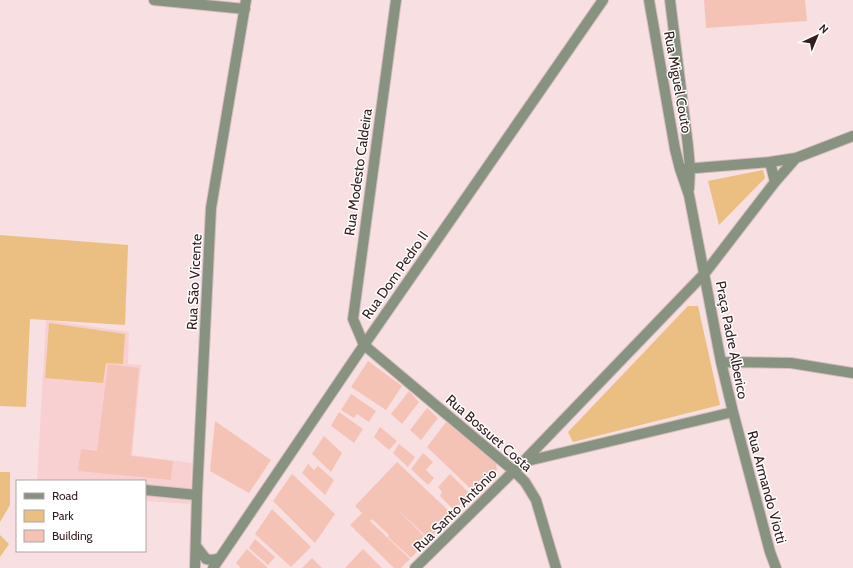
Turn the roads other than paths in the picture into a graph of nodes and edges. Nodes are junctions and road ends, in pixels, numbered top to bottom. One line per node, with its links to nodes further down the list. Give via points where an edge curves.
1 (154, 0): 6 (street)
2 (396, 0): 15 (street, Rua Modesto Caldeira, via 353,319)
3 (603, 0): 15 (street, Rua Dom Pedro II)
4 (670, 0): 10 (street, Rua Miguel Couto)
5 (648, 1): 11 (street, Rua Miguel Couto)
6 (246, 5): 22 (street, Rua São Vicente, via 211,208)
7 (853, 136): 8 (street)
8 (796, 158): 9 (street); 12 (street)
9 (770, 162): 10 (street); 12 (street)
10 (690, 168): 11 (street); 13 (street, Rua Miguel Couto)
11 (680, 169): 13 (street, Rua Miguel Couto)
12 (775, 182): 14 (street)
13 (689, 195): 14 (street)
14 (705, 273): 16 (street, Praça Padre Alberico); 19 (street, Praça Padre Alberico)
15 (364, 345): 20 (street, Rua Bossuet Costa); 24 (street, Rua Dom Pedro II)
16 (722, 362): 17 (street, via 791,363); 18 (street, Praça Padre Alberico)
17 (853, 373)
18 (733, 412): 19 (street, Praça Padre Alberico); 29 (street, Rua Armando Viotti)
19 (523, 462): 20 (street, Praça Padre Alberico)
20 (514, 471): 27 (street, Rua Santo Antônio); 28 (street, Rua Bossuet Costa, via 525,482 536,500)
21 (146, 490): 22 (street)
22 (197, 495): 23 (street, Rua São Vicente)
23 (196, 546): 24 (street, via 206,559); 25 (street, Rua São Vicente)
24 (220, 558): 26 (street, Rua Dom Pedro II)
25 (195, 568)
26 (213, 568)
27 (415, 568)
28 (556, 568)
29 (776, 568)

